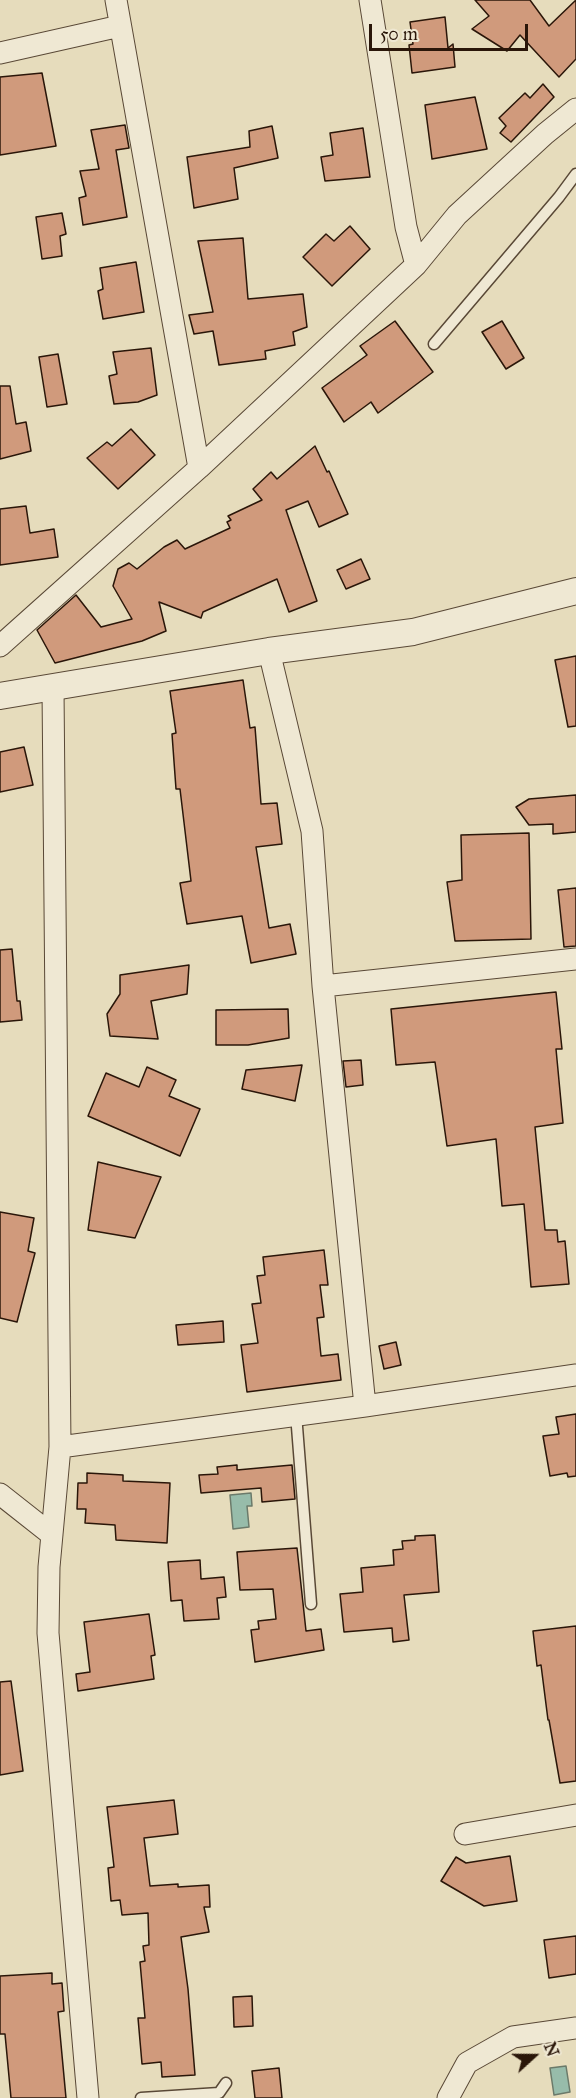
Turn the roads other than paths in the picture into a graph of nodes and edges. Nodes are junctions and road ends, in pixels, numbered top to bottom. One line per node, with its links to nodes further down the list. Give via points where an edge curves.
1 (116, 0): 3 (street)
2 (370, 0): 7 (street, via 406,227)
3 (120, 26): 4 (street); 9 (street)
4 (0, 53)
5 (576, 109): 7 (street, via 457,215)
6 (576, 174): 8 (lane)
7 (416, 265): 9 (street)
8 (434, 344)
9 (199, 468): 11 (street)
10 (576, 591): 12 (street, via 413,632)
11 (0, 646)
12 (269, 651): 13 (street); 16 (street, via 312,831)
13 (53, 689): 14 (street); 20 (street)
14 (0, 696)
15 (576, 959): 16 (street)
16 (323, 986): 18 (street)
17 (576, 1375): 18 (street)
18 (364, 1406): 19 (street)
19 (296, 1414): 20 (street); 23 (lane)
20 (60, 1447): 22 (street)
21 (0, 1494): 22 (street)
22 (52, 1535): 28 (street, via 48,1633)
23 (311, 1604)
24 (576, 1815): 25 (street)
25 (465, 1834)
26 (576, 2028): 30 (street, via 513,2037 468,2063)
27 (226, 2083): 29 (lane, via 219,2093)
28 (88, 2098)
29 (141, 2098)
30 (448, 2098)

